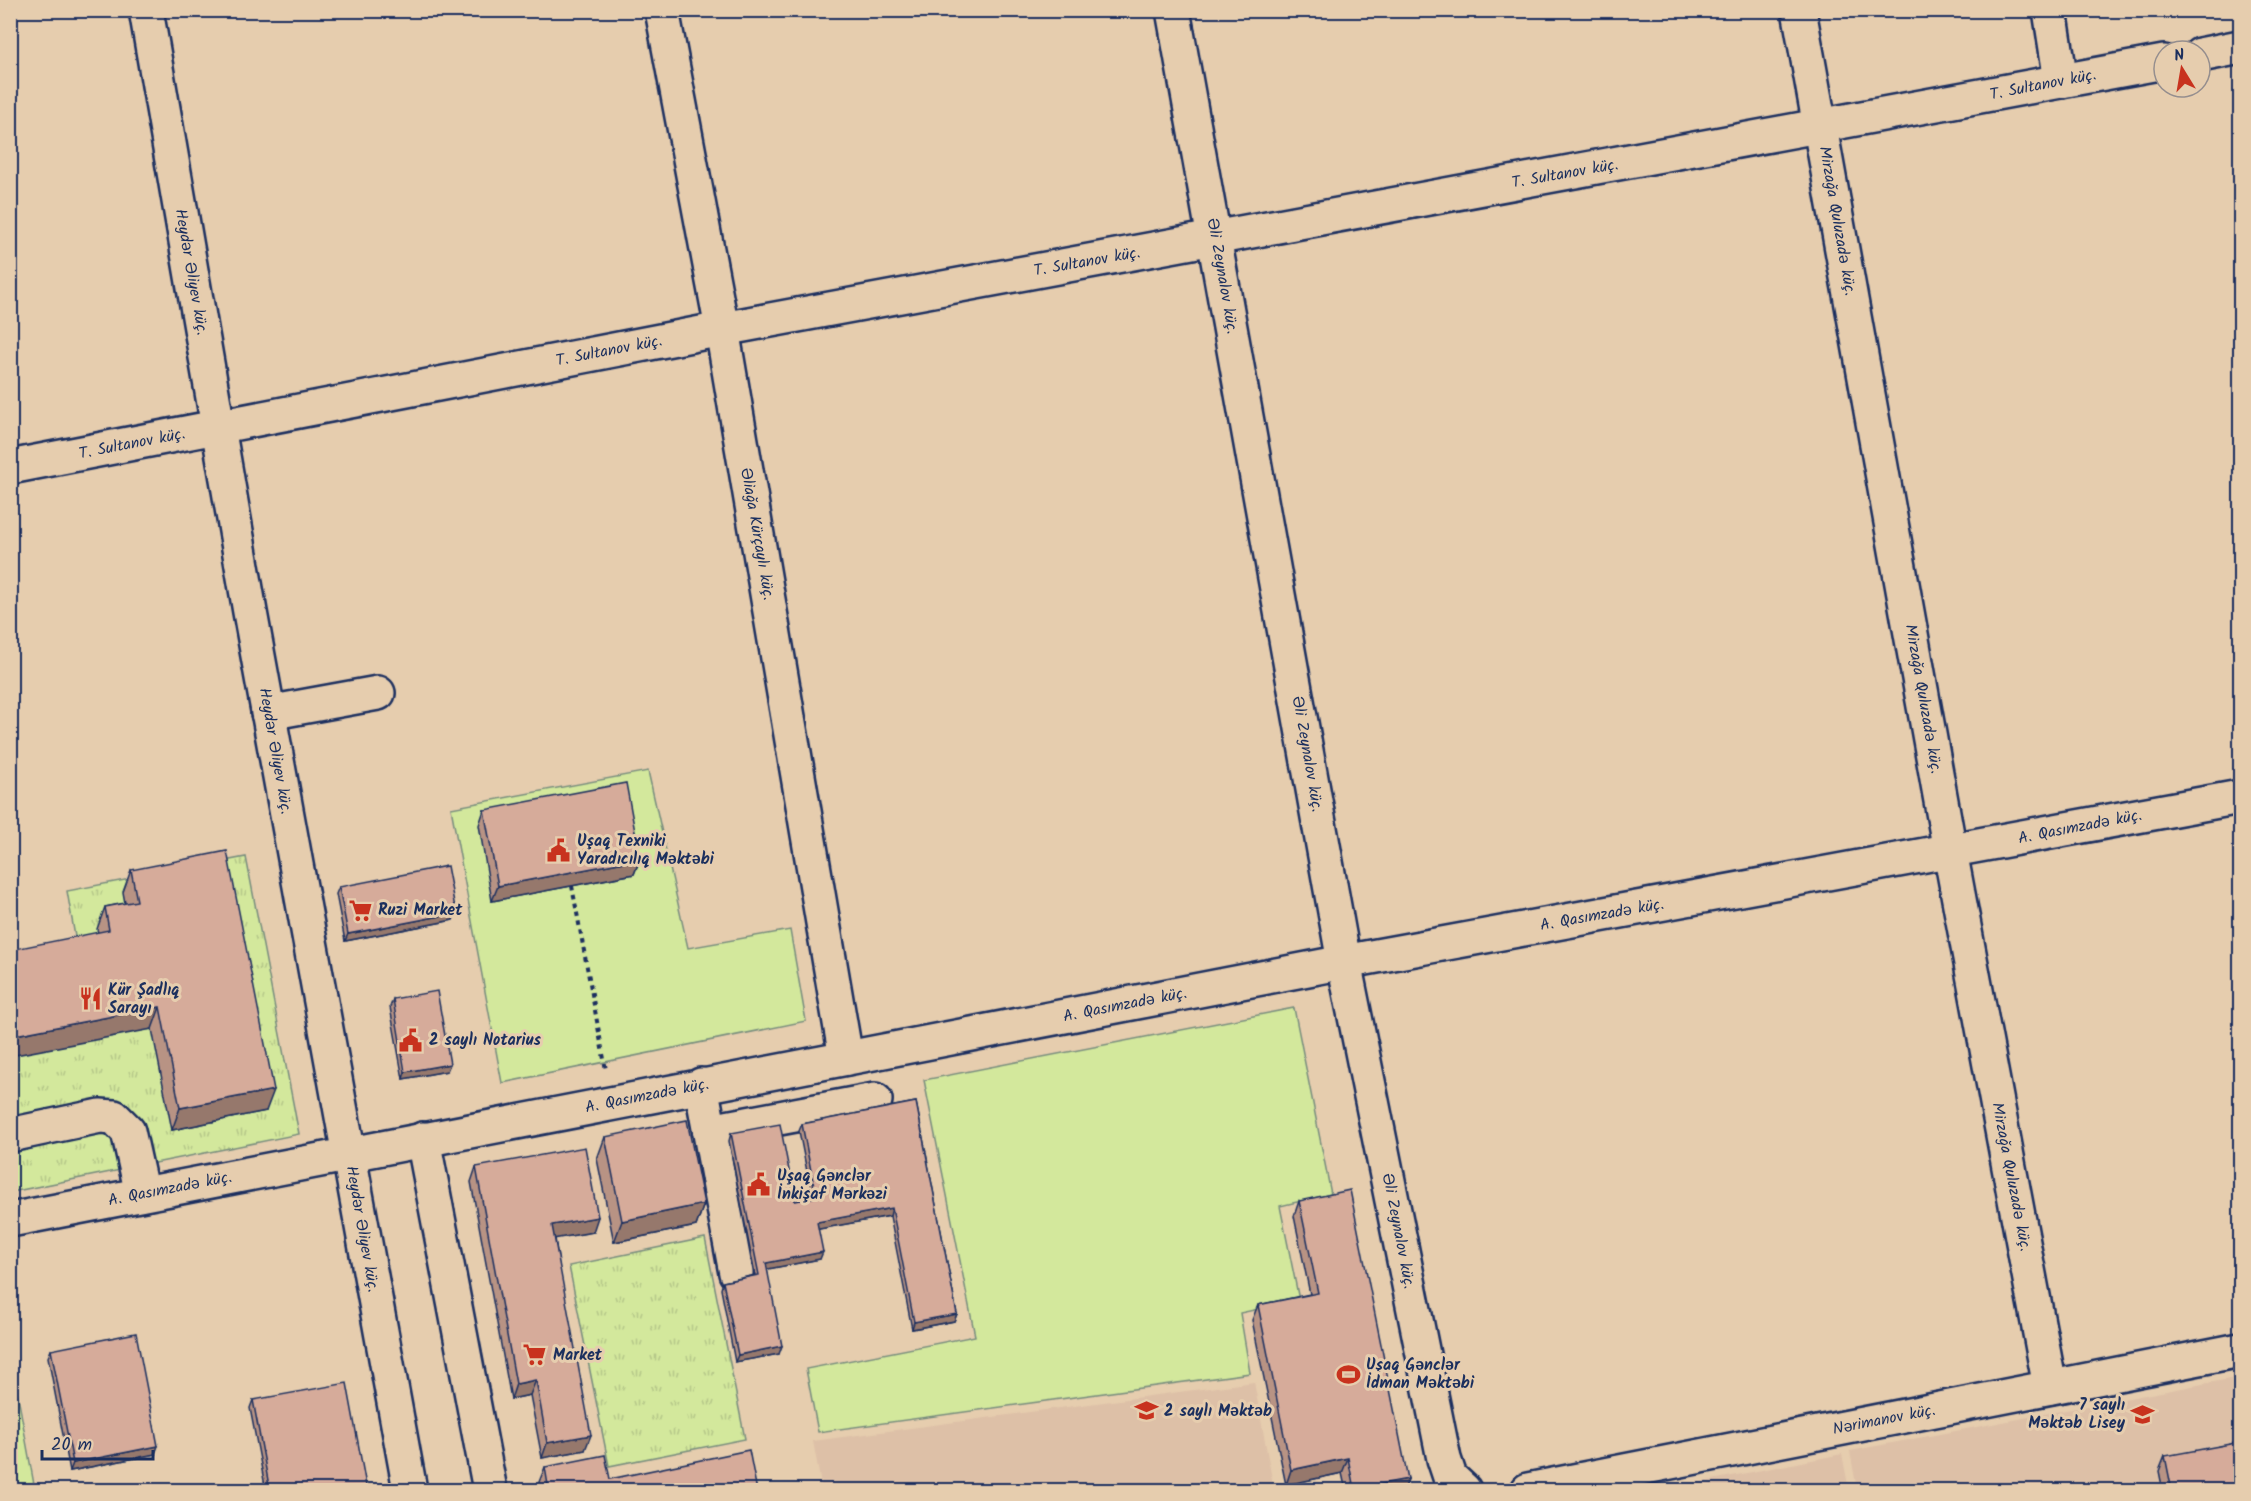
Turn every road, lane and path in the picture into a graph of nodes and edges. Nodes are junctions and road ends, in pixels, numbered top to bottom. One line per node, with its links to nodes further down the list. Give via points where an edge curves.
1 (146, 10): 13 (street, Heydər Əliyev küç.)
2 (662, 10): 12 (street, Əliağa Kürçaylı küç.)
3 (1173, 10): 11 (street, Əli Zeynalov küç.)
4 (1799, 10): 10 (street, Mirzağa Quluzadə küç.)
5 (2050, 10): 9 (street)
6 (2241, 47): 7 (street)
7 (2212, 53)
8 (2152, 64): 9 (street, T. Sultanov küç.)
9 (2061, 81): 10 (street, T. Sultanov küç.)
10 (1820, 127): 11 (street, T. Sultanov küç.); 18 (street, Mirzağa Quluzadə küç.)
11 (1216, 239): 12 (street, T. Sultanov küç.); 20 (street, Əli Zeynalov küç.)
12 (722, 329): 13 (street, T. Sultanov küç.); 21 (street, Əliağa Kürçaylı küç.)
13 (217, 428): 14 (street, T. Sultanov küç.); 16 (street, Heydər Əliyev küç.)
14 (10, 467)
15 (378, 693): 16 (street)
16 (268, 712): 28 (street, Heydər Əliyev küç.)
17 (2241, 797): 18 (street, A. Qasımzadə küç.)
18 (1950, 852): 20 (street, A. Qasımzadə küç.); 33 (street, Mirzağa Quluzadə küç.)
19 (572, 886): 24 (path)
20 (1344, 963): 21 (street, A. Qasımzadə küç.); 35 (street, Əli Zeynalov küç., via 1444,1459 1450,1477)
21 (846, 1058): 22 (street, A. Qasımzadə küç.)
22 (701, 1086): 24 (street, A. Qasımzadə küç.); 25 (street)
23 (875, 1100): 25 (street)
24 (612, 1103): 27 (street, A. Qasımzadə küç.)
25 (710, 1131): 31 (street)
26 (10, 1135): 29 (street, via 100,1116 114,1117 128,1131)
27 (423, 1139): 28 (street, A. Qasımzadə küç.); 37 (street)
28 (348, 1154): 29 (street, A. Qasımzadə küç.); 36 (street, Heydər Əliyev küç.)
29 (142, 1194): 30 (street, A. Qasımzadə küç.)
30 (10, 1220)
31 (736, 1273)
32 (2241, 1350): 33 (street, Nərimanov küç.)
33 (2050, 1387): 34 (street, Nərimanov küç.)
34 (1620, 1481): 38 (street, Nərimanov küç.)
35 (1463, 1490)
36 (410, 1491)
37 (490, 1491)
38 (1528, 1491)

